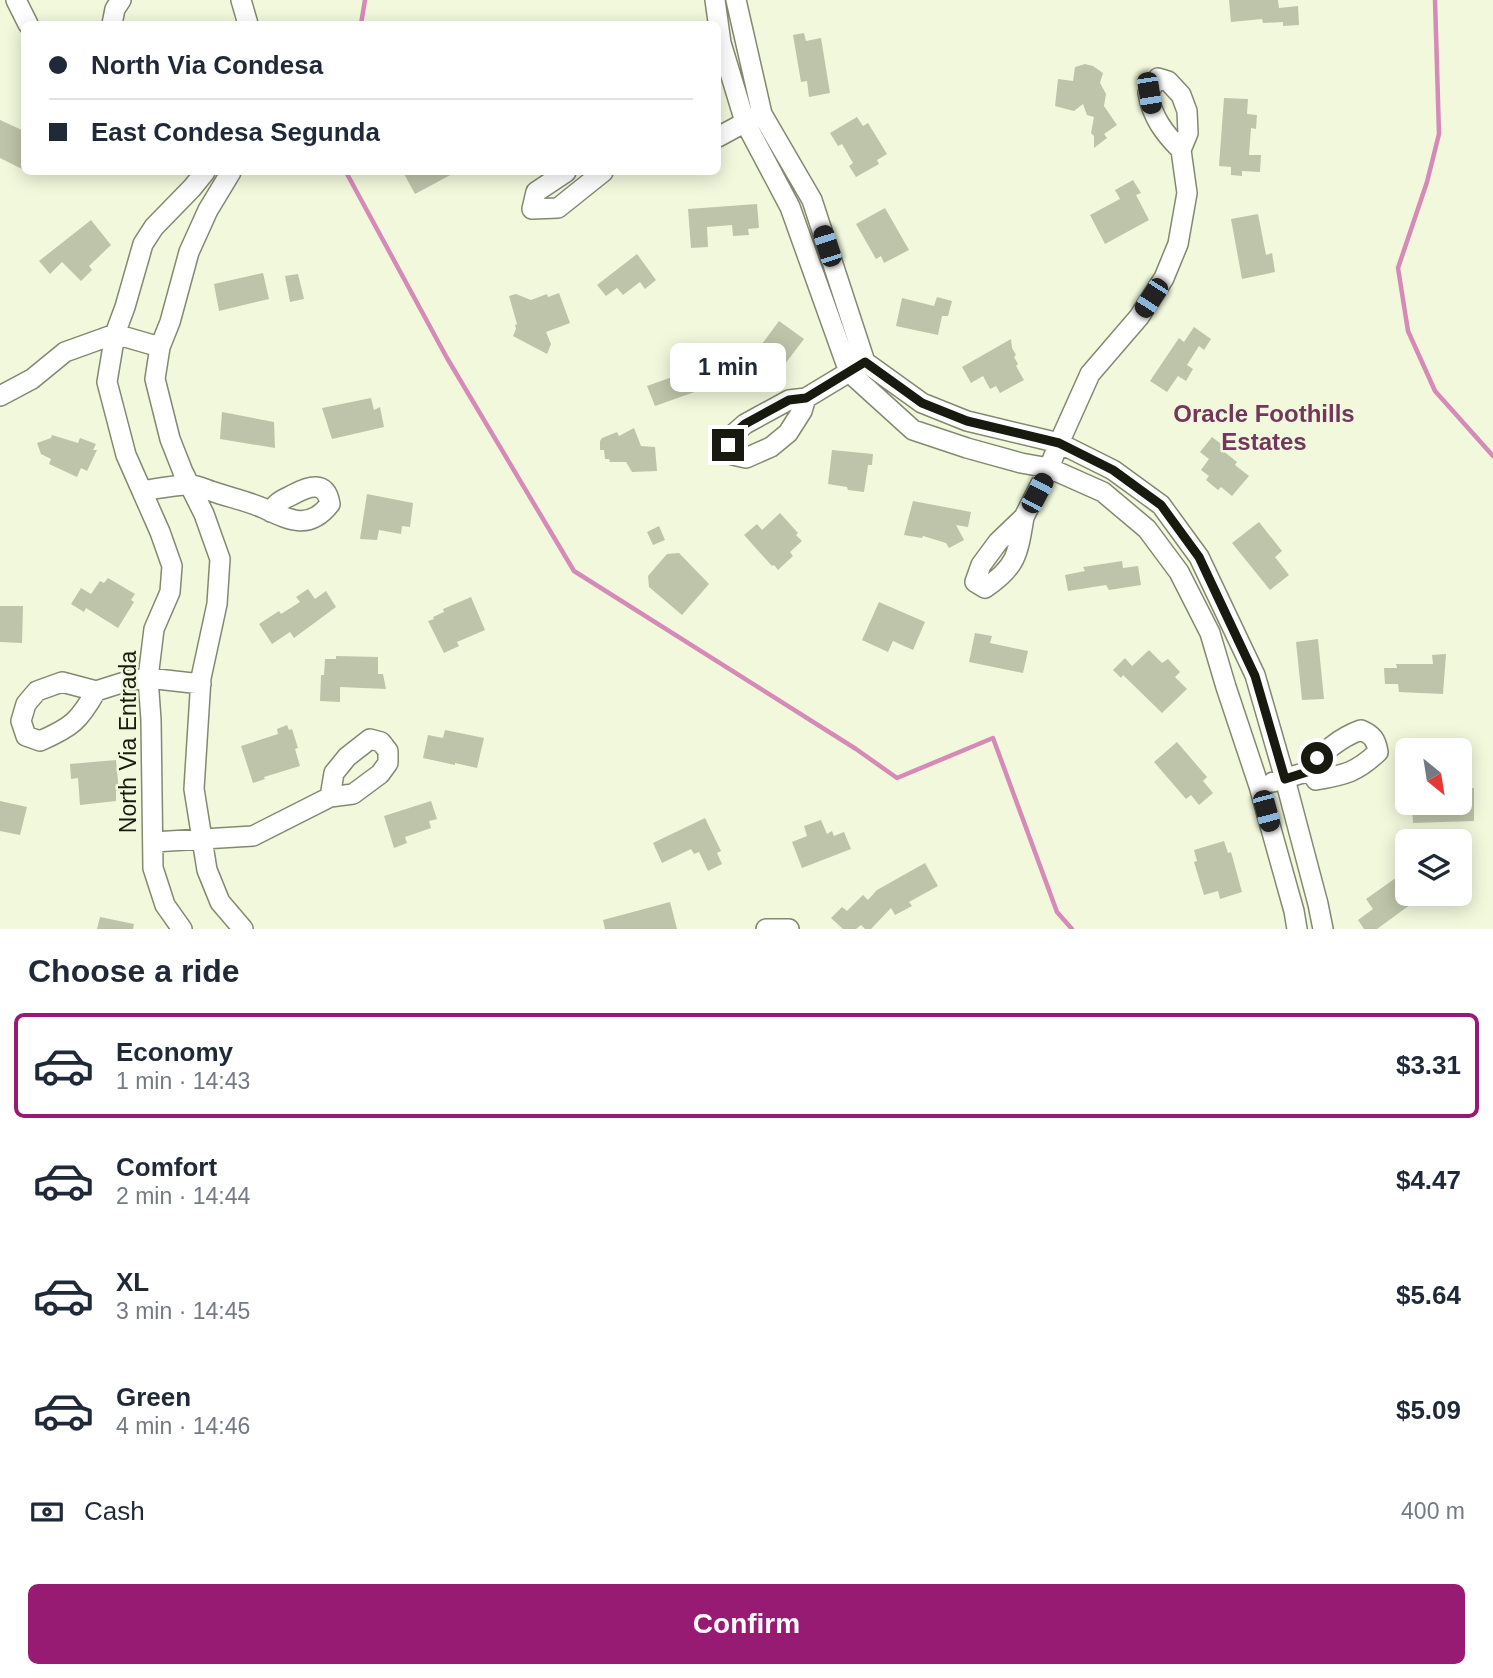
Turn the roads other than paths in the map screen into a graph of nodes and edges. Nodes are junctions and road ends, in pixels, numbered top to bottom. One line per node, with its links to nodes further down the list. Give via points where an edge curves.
1 (16, 0): 6 (street)
2 (121, 0): 7 (street)
3 (241, 0): 8 (street)
4 (715, 0): 9 (street)
5 (736, 0): 11 (street)
6 (26, 21)
7 (113, 21)
8 (246, 21)
9 (718, 21)
10 (721, 43): 11 (street)
11 (753, 118): 12 (street); 20 (street, via 812,200)
12 (721, 135)
13 (1181, 150): 23 (street, via 1187,193 1169,267 1139,317 1090,374)
14 (203, 175): 18 (street, North Via Entrada, via 143,244)
15 (229, 175): 19 (street, via 189,252)
16 (562, 175): 17 (street, via 536,192 532,209 558,208)
17 (593, 175)
18 (114, 334): 19 (street); 21 (street, via 65,352 32,379); 26 (street, North Via Entrada, via 107,382 126,455)
19 (160, 346): 25 (street, via 155,379 170,439)
20 (857, 367): 22 (street); 23 (street, via 922,403 967,421); 24 (street, via 914,430)
21 (0, 396)
22 (806, 398)
23 (1059, 443): 24 (street); 33 (street, via 1113,470 1161,505 1199,557 1255,676)
24 (1049, 468): 28 (street); 34 (street, via 1103,492 1147,529 1179,572 1210,633)
25 (191, 485): 26 (street); 27 (street); 30 (street, via 220,559 217,604)
26 (142, 491): 29 (street, North Via Entrada, via 172,566 170,592 154,629)
27 (271, 512)
28 (1024, 517)
29 (148, 678): 30 (street); 31 (street); 37 (street, North Via Entrada)
30 (201, 684): 36 (street, via 194,789)
31 (96, 691)
32 (1310, 771): 33 (street)
33 (1285, 779): 34 (street); 43 (street)
34 (1259, 786): 42 (street)
35 (330, 797): 36 (street, via 253,836)
36 (202, 839): 37 (street); 38 (street, via 206,870)
37 (153, 842): 39 (street, North Via Entrada, via 153,868 165,905)
38 (235, 926)
39 (182, 929)
40 (766, 929): 41 (street)
41 (789, 929)
42 (1297, 929)
43 (1323, 929)

